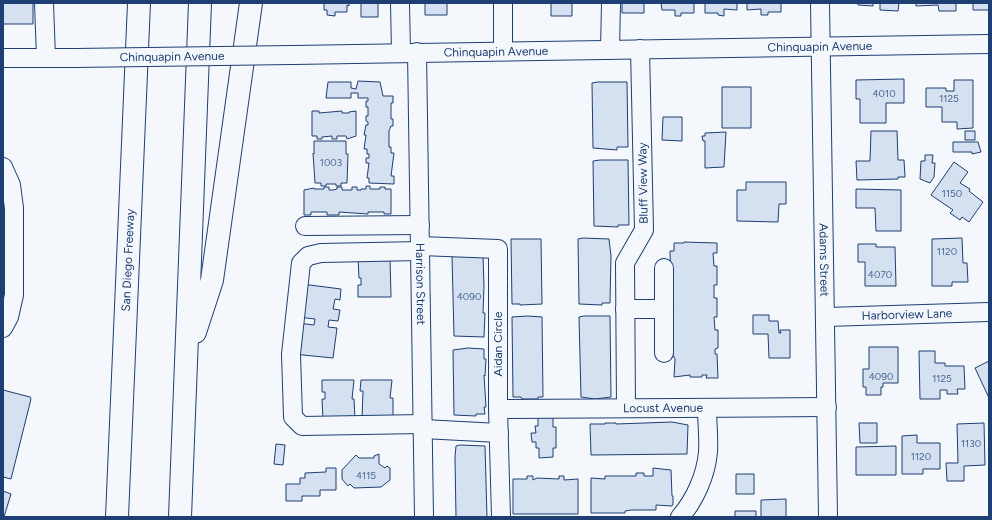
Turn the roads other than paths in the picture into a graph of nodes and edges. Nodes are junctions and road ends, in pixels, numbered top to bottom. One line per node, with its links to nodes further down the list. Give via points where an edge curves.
1 (44, 3): 18 (street)
2 (132, 3): 10 (highway)
3 (139, 3): 10 (highway, San Diego Freeway)
4 (200, 3): 30 (highway)
5 (251, 3): 30 (highway, via 212,280)
6 (400, 3): 16 (street, Harrison Street)
7 (502, 3): 15 (street)
8 (611, 3): 14 (street)
9 (820, 3): 12 (street, Adams Street)
10 (138, 38): 37 (highway, San Diego Freeway)
11 (989, 44): 12 (street, Chinquapin Avenue)
12 (821, 46): 13 (street, Chinquapin Avenue); 27 (street, Adams Street)
13 (640, 49): 14 (street, Chinquapin Avenue); 24 (street, Bluff View Way, via 644,230 625,264)
14 (610, 50): 15 (street, Chinquapin Avenue)
15 (503, 51): 16 (street, Chinquapin Avenue)
16 (409, 52): 18 (street, Chinquapin Avenue, bridge); 20 (street, Harrison Street)
17 (3, 58): 18 (street, Chinquapin Avenue)
18 (46, 58)
19 (3, 167): 28 (street, via 11,184 14,208 14,295 9,317)
20 (420, 225): 21 (street); 22 (street, Harrison Street)
21 (305, 226)
22 (420, 248): 34 (street, Aidan Circle, via 498,249); 35 (street, Harrison Street); 35 (street, via 321,253 308,256 301,262 291,354 293,417 302,426)
23 (664, 268): 25 (street)
24 (625, 309): 25 (street); 32 (street, Bluff View Way)
25 (664, 309): 29 (street)
26 (989, 312): 27 (street, Harborview Lane)
27 (826, 317): 31 (street, Adams Street)
28 (3, 328)
29 (664, 353)
30 (186, 360): 38 (highway)
31 (827, 406): 33 (street, Locust Avenue); 42 (street, Adams Street)
32 (626, 408): 33 (street, Locust Avenue); 34 (street, Locust Avenue)
33 (707, 408): 41 (street, via 708,452 702,478 690,506)
34 (498, 409): 36 (street, Aidan Circle)
35 (423, 426): 36 (street); 39 (street, Harrison Street)
36 (499, 433): 40 (street, Aidan Circle)
37 (117, 517)
38 (180, 517)
39 (424, 517)
40 (501, 517)
41 (680, 517)
42 (828, 517)

